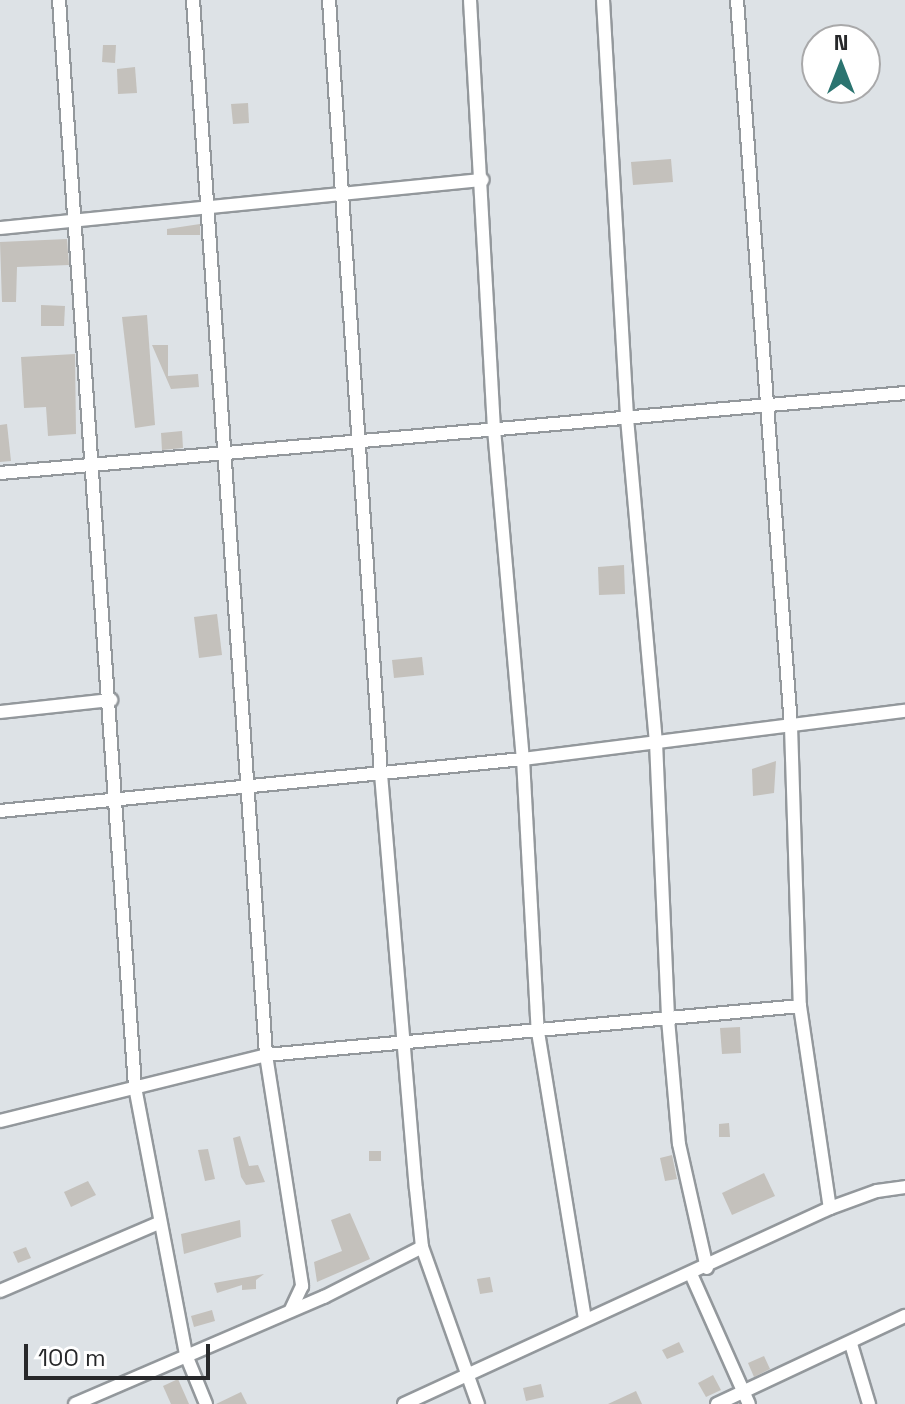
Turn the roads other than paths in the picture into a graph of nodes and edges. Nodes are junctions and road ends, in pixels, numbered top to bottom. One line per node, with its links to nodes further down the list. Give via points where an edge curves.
1 (59, 0): 10 (street)
2 (193, 0): 9 (street)
3 (329, 0): 8 (street)
4 (470, 0): 7 (street)
5 (603, 0): 14 (street)
6 (737, 0): 13 (street)
7 (483, 180): 8 (street); 15 (street)
8 (345, 190): 9 (street); 16 (street)
9 (211, 205): 10 (street); 17 (street)
10 (75, 220): 11 (street); 18 (street)
11 (0, 228)
12 (905, 393): 13 (street)
13 (765, 405): 14 (street); 23 (street)
14 (627, 418): 15 (street); 24 (street)
15 (494, 429): 16 (street); 25 (street)
16 (359, 444): 17 (street); 26 (street)
17 (226, 456): 18 (street); 27 (street)
18 (93, 464): 19 (street); 20 (street)
19 (0, 473)
20 (111, 700): 22 (street); 28 (street)
21 (905, 711): 23 (street)
22 (0, 712)
23 (791, 726): 24 (street); 30 (street)
24 (656, 742): 25 (street); 31 (street)
25 (523, 759): 26 (street); 32 (street)
26 (381, 774): 27 (street); 33 (street)
27 (244, 783): 28 (street); 34 (street)
28 (115, 798): 29 (street); 35 (street)
29 (0, 811)
30 (800, 1006): 31 (street); 38 (street)
31 (668, 1019): 32 (street); 41 (street, via 679,1144)
32 (538, 1032): 33 (street); 48 (street)
33 (402, 1044): 34 (street); 40 (street)
34 (266, 1055): 35 (street); 43 (street)
35 (135, 1087): 36 (street); 39 (street)
36 (0, 1121)
37 (905, 1187): 38 (street)
38 (830, 1208): 41 (street)
39 (159, 1223): 44 (street); 50 (street)
40 (422, 1247): 45 (street); 51 (street)
41 (707, 1268): 42 (street)
42 (691, 1274): 48 (street); 52 (street)
43 (302, 1286): 45 (street); 46 (street)
44 (0, 1291)
45 (324, 1297): 46 (street)
46 (291, 1310): 50 (street)
47 (905, 1316): 49 (street)
48 (585, 1318): 51 (street)
49 (851, 1344): 52 (street); 58 (street)
50 (186, 1355): 53 (street); 54 (street)
51 (465, 1375): 55 (street); 56 (street)
52 (747, 1398): 57 (street)
53 (75, 1404)
54 (206, 1404)
55 (404, 1404)
56 (478, 1404)
57 (717, 1404)
58 (869, 1404)

